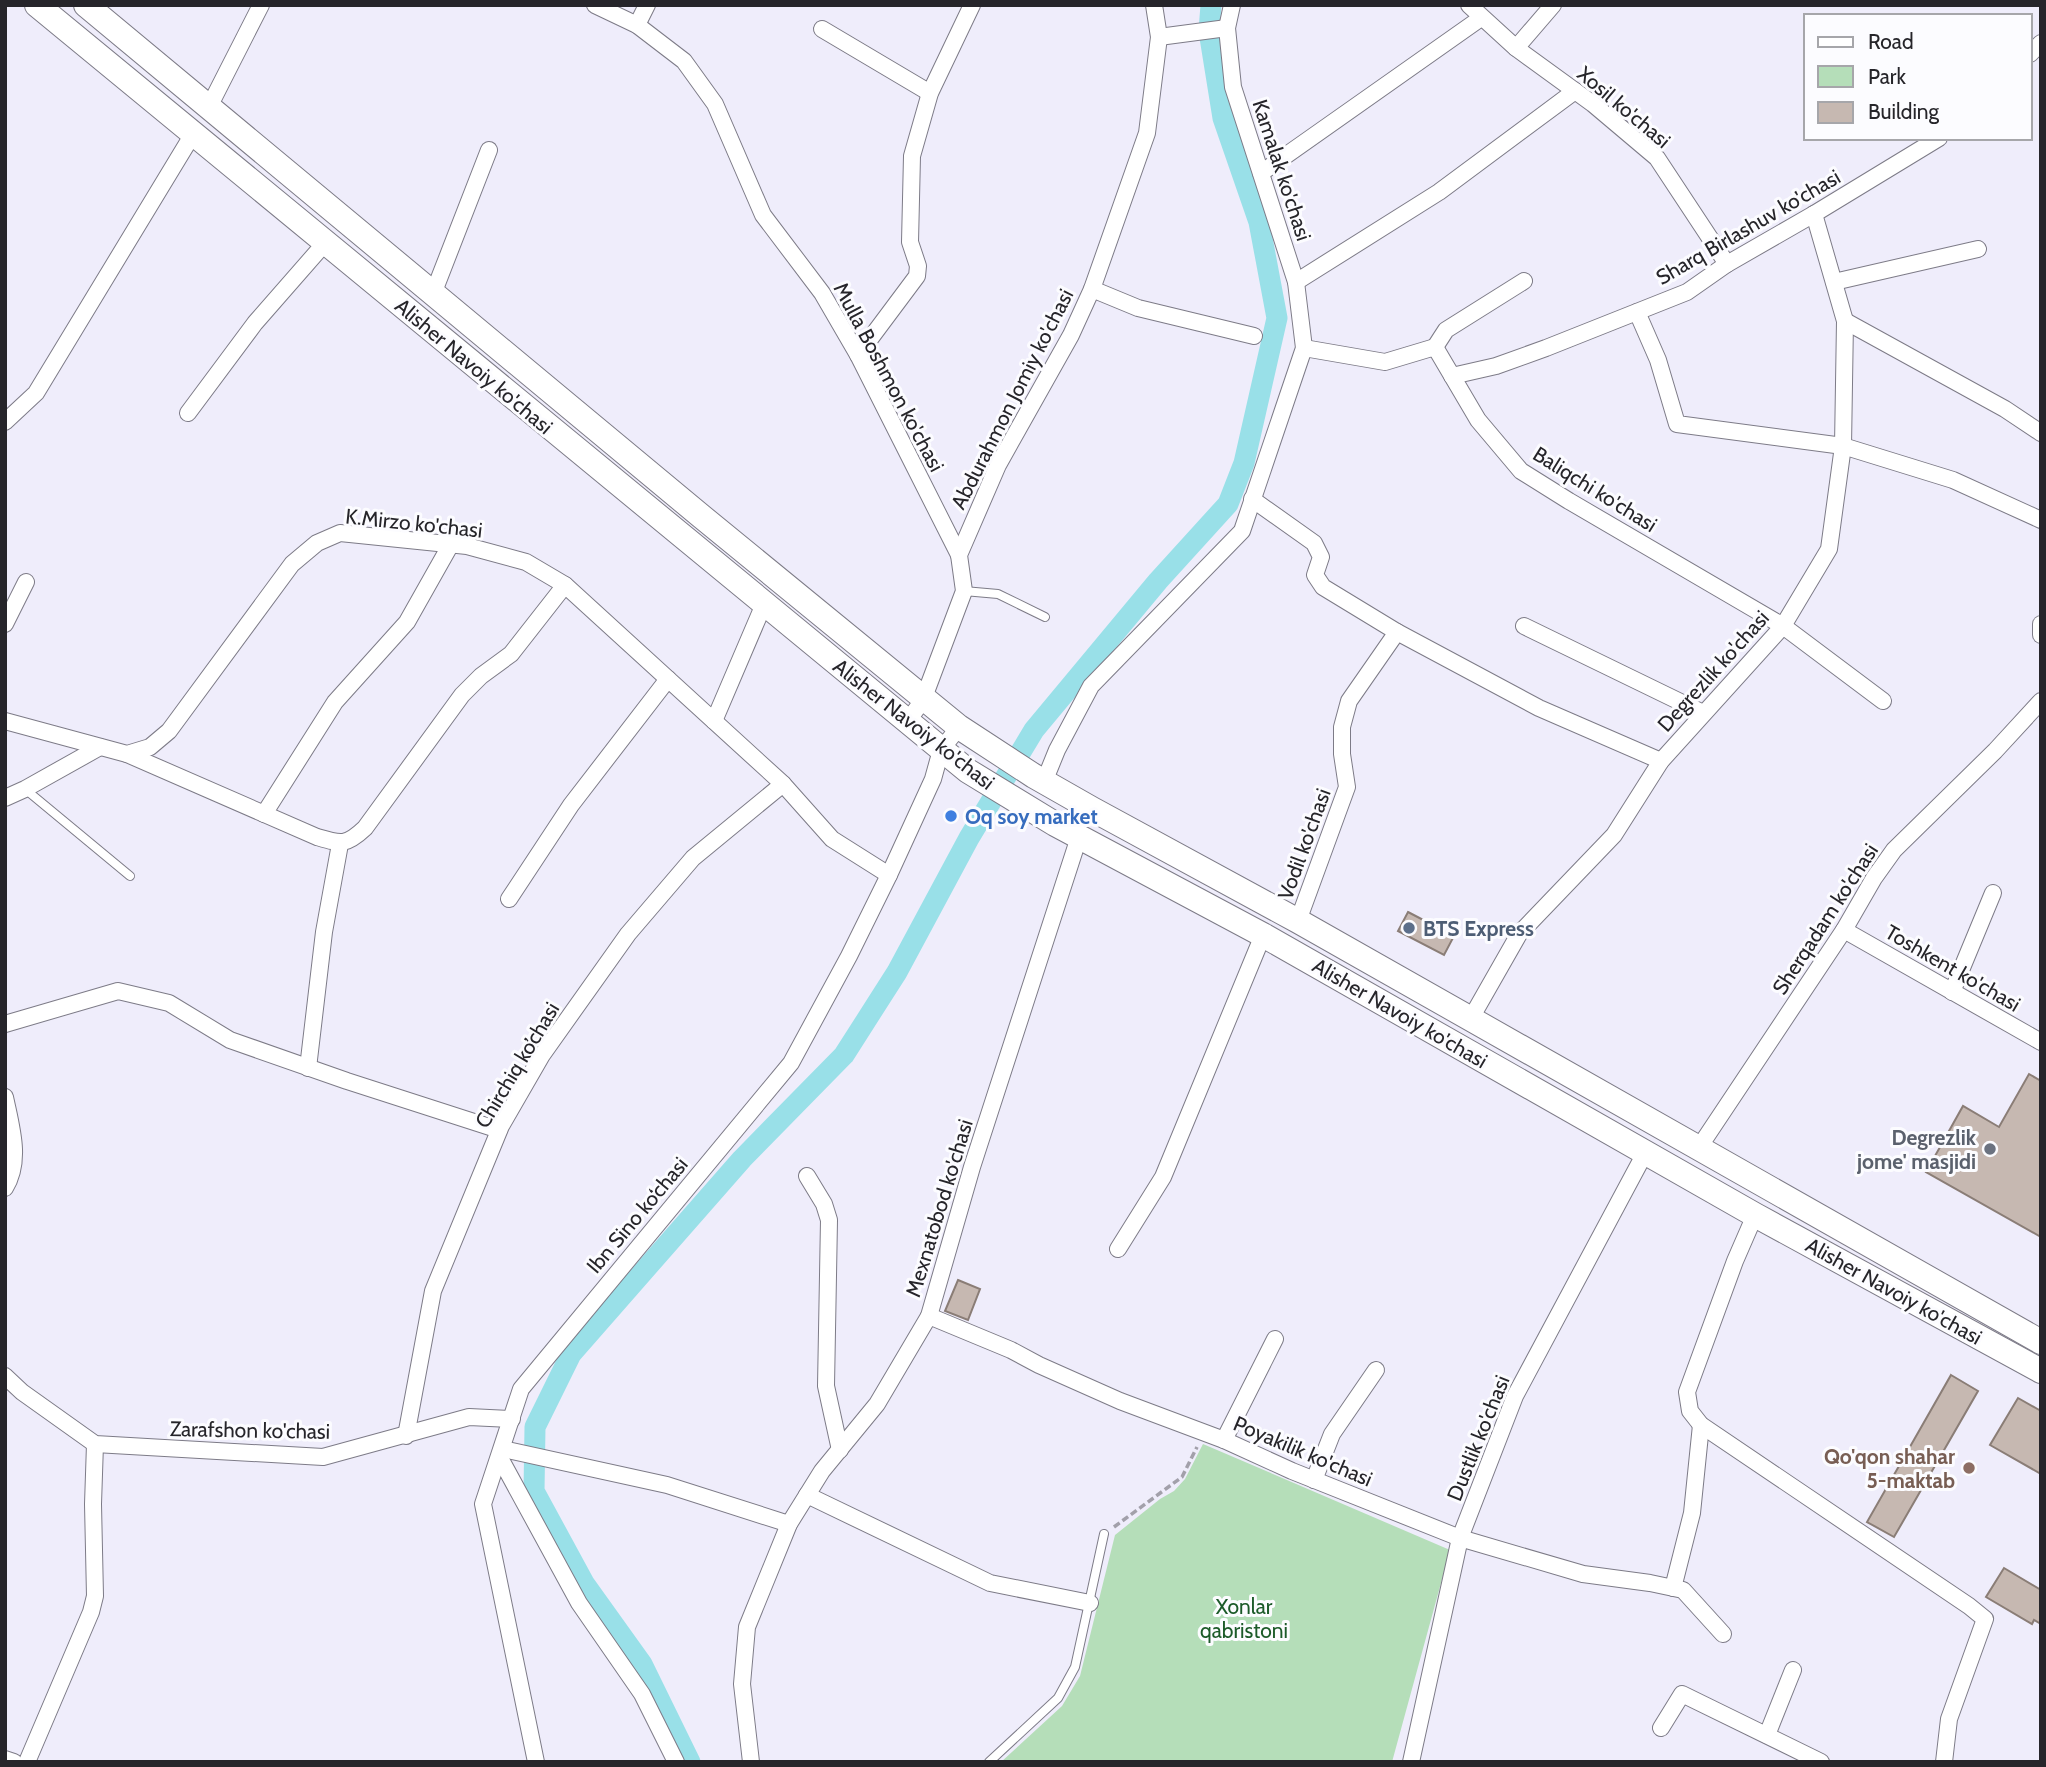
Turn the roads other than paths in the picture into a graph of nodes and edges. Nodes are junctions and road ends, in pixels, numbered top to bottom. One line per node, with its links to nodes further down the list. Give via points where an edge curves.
1 (37, 5): 20 (main road, Alisher Navoiy ko'chasi)
2 (86, 5): 19 (main road, Alisher Navoiy ko'chasi)
3 (261, 5): 19 (street)
4 (595, 5): 12 (street, Mulla Boshmon ko'chasi)
5 (647, 5): 12 (street)
6 (972, 5): 18 (street)
7 (1154, 5): 15 (street, Abdurahmon Jomiy ko'chasi)
8 (1232, 5): 13 (street, Kamalak ko'chasi)
9 (1469, 5): 11 (street, Xosil ko'chasi)
10 (1553, 5): 16 (street)
11 (1481, 18): 16 (street, Xosil ko'chasi); 23 (street)
12 (638, 25): 38 (street, Mulla Boshmon ko'chasi, via 684,61 715,104 763,215 822,293)
13 (1227, 28): 15 (street); 23 (street, Kamalak ko'chasi, via 1233,87)
14 (822, 29): 18 (street)
15 (1159, 37): 31 (street, Abdurahmon Jomiy ko'chasi, via 1147,133)
16 (1516, 48): 17 (street, Xosil ko'chasi)
17 (1575, 91): 27 (street, Xosil ko'chasi, via 1657,158); 29 (street, via 1439,192)
18 (930, 93): 38 (street, via 912,156 910,242 918,266 916,276)
19 (209, 107): 32 (main road, Alisher Navoiy ko'chasi)
20 (193, 134): 25 (main road, Alisher Navoiy ko'chasi); 41 (street, via 36,393)
21 (1936, 140): 24 (street, Sharq Birlashuv ko'chasi)
22 (489, 150): 32 (street)
23 (1261, 173): 29 (street, Kamalak ko'chasi)
24 (1814, 214): 27 (street, Sharq Birlashuv ko'chasi); 30 (street, Degrezlik ko'chasi)
25 (325, 243): 40 (street, via 255,323); 51 (main road, Alisher Navoiy ko'chasi)
26 (1978, 248): 30 (street)
27 (1727, 264): 33 (street, Sharq Birlashuv ko'chasi, via 1687,292)
28 (1524, 281): 36 (street, via 1446,330)
29 (1296, 282): 37 (street, Kamalak ko'chasi)
30 (1833, 282): 34 (street, Degrezlik ko'chasi)
31 (1092, 289): 35 (street, via 1138,308); 47 (street, Abdurahmon Jomiy ko'chasi, via 1072,335 998,465)
32 (433, 294): 60 (main road, Alisher Navoiy ko'chasi)
33 (1637, 312): 39 (street, Sharq Birlashuv ko'chasi, via 1496,366); 43 (street, via 1658,360 1677,424)
34 (1845, 321): 42 (street); 43 (street, Degrezlik ko'chasi)
35 (1254, 336)
36 (1435, 347): 37 (street, via 1385,362); 39 (street, Baliqchi ko'chasi)
37 (1304, 348): 44 (street)
38 (858, 355): 47 (street, Mulla Boshmon ko'chasi)
39 (1452, 376): 56 (street, Baliqchi ko'chasi, via 1478,420 1521,471)
40 (188, 413)
41 (5, 422)
42 (2041, 433)
43 (1843, 446): 45 (street, via 1953,480); 56 (street, Degrezlik ko'chasi, via 1829,549)
44 (1252, 499): 57 (street, via 1314,542 1321,557 1315,575 1323,587); 72 (street, via 1242,531 1091,686)
45 (2041, 520)
46 (451, 544): 49 (street, K.Mirzo ko'chasi, via 526,562); 70 (street, K.Mirzo ko'chasi, via 340,533 317,543 292,564 169,731 150,747); 76 (street, via 407,622 335,702)
47 (959, 555): 50 (street)
48 (26, 582): 53 (street)
49 (565, 585): 59 (street, K.Mirzo ko'chasi); 78 (street, via 511,654 462,695 365,828 353,840)
50 (964, 591): 52 (lane, via 998,594); 60 (street)
51 (764, 604): 65 (street); 66 (main road, Alisher Navoiy ko'chasi)
52 (1045, 617)
53 (5, 624)
54 (2041, 624): 58 (street)
55 (1524, 626): 63 (street)
56 (1783, 626): 61 (street, Baliqchi ko'chasi); 63 (street, Degrezlik ko'chasi)
57 (1397, 632): 71 (street, via 1539,708); 83 (street, Vodil ko'chasi, via 1349,701 1342,727 1347,787)
58 (2041, 635)
59 (668, 679): 65 (street, K.Mirzo ko'chasi); 82 (street, via 571,805)
60 (923, 700): 66 (street); 67 (main road, Alisher Navoiy ko'chasi)
61 (1883, 701)
62 (2041, 701): 84 (street, Sherqadam ko'chasi, via 1894,850)
63 (1703, 713): 71 (street, Degrezlik ko'chasi)
64 (5, 721): 68 (street)
65 (714, 721): 73 (street, K.Mirzo ko'chasi)
66 (906, 722): 69 (main road, Alisher Navoiy ko'chasi)
67 (959, 727): 69 (street, Ibn Sino ko‘chasi); 72 (main road, Alisher Navoiy ko'chasi)
68 (100, 747): 70 (street); 74 (street)
69 (941, 750): 77 (main road, Alisher Navoiy ko'chasi); 79 (street, Ibn Sino ko‘chasi, via 933,779)
70 (127, 754): 76 (street)
71 (1661, 761): 87 (street, Degrezlik ko'chasi, via 1614,835 1519,934)
72 (1039, 779): 83 (main road, Alisher Navoiy ko'chasi)
73 (783, 784): 79 (street, K.Mirzo ko'chasi, via 832,839); 92 (street, Chirchiq ko’chasi, via 693,858 628,934 542,1055)
74 (25, 789): 75 (street); 80 (lane)
75 (5, 798)
76 (264, 814): 78 (street)
77 (1079, 838): 85 (main road, Alisher Navoiy ko'chasi); 99 (street, Mexnatobod ko'chasi, via 972,1167)
78 (340, 844): 90 (street)
79 (889, 874): 105 (street, Ibn Sino ko‘chasi, via 791,1063 521,1389)
80 (130, 876)
81 (1993, 893): 86 (street)
82 (509, 899)
83 (1298, 921): 87 (main road, Alisher Navoiy ko'chasi)
84 (1844, 930): 86 (street, Toshkent ko'chasi); 93 (street, Sherqadam ko'chasi)
85 (1263, 935): 94 (main road, Alisher Navoiy ko'chasi); 98 (street, via 1163,1177)
86 (1952, 992): 89 (street, Toshkent ko'chasi)
87 (1470, 1020): 93 (main road, Alisher Navoiy ko'chasi)
88 (5, 1024): 90 (street, via 118,991 169,1003 230,1040)
89 (2041, 1042)
90 (308, 1068): 92 (street)
91 (5, 1097): 96 (street, via 15,1143)
92 (499, 1130): 107 (street, Chirchiq ko’chasi, via 433,1291)
93 (1698, 1149): 101 (main road, Alisher Navoiy ko'chasi)
94 (1645, 1153): 97 (main road, Alisher Navoiy ko'chasi); 116 (street, Dustlik ko'chasi, via 1515,1396)
95 (807, 1176): 110 (street, via 829,1220 826,1386)
96 (5, 1188)
97 (1755, 1215): 103 (main road, Alisher Navoiy ko'chasi); 106 (street, via 1687,1392 1690,1411)
98 (1118, 1249)
99 (929, 1316): 108 (street, Poyakilik ko'chasi, via 1120,1401); 110 (street, Mexnatobod ko'chasi, via 877,1405)
100 (1275, 1339): 108 (street)
101 (2041, 1342)
102 (1377, 1370): 112 (street, via 1332,1434)
103 (2041, 1371)
104 (5, 1376): 109 (street)
105 (512, 1419): 107 (street, Zarafshon ko'chasi, via 469,1418); 111 (street, Ibn Sino ko‘chasi)
106 (1702, 1425): 117 (street, via 1692,1513); 132 (street, via 1985,1619 1949,1719)
107 (406, 1436): 109 (street, Zarafshon ko'chasi, via 323,1457)
108 (1224, 1440): 112 (street, Poyakilik ko'chasi)
109 (95, 1444): 125 (street, via 95,1596)
110 (840, 1450): 113 (street, Mexnatobod ko'chasi)
111 (502, 1452): 114 (street, via 667,1485); 126 (street, Ibn Sino ko‘chasi, via 483,1504); 127 (street, via 579,1603 642,1694)
112 (1314, 1480): 116 (street, Poyakilik ko'chasi)
113 (807, 1495): 114 (street, Mexnatobod ko'chasi); 118 (street, via 990,1583)
114 (789, 1524): 128 (street, Mexnatobod ko'chasi, via 747,1627 742,1684)
115 (1104, 1534): 118 (lane)
116 (1460, 1538): 117 (street, Poyakilik ko'chasi, via 1583,1574); 130 (street, Dustlik ko'chasi)
117 (1673, 1588): 119 (street, via 1684,1590)
118 (1090, 1603): 129 (lane, via 1074,1667 1058,1698)
119 (1723, 1634)
120 (1793, 1670): 122 (street)
121 (1661, 1728): 122 (street, via 1682,1694)
122 (1767, 1735): 131 (street)
123 (5, 1759): 124 (street)
124 (14, 1762)
125 (27, 1762)
126 (536, 1762)
127 (676, 1762)
128 (751, 1762)
129 (989, 1762)
130 (1411, 1762)
131 (1821, 1762)
132 (1944, 1762)

